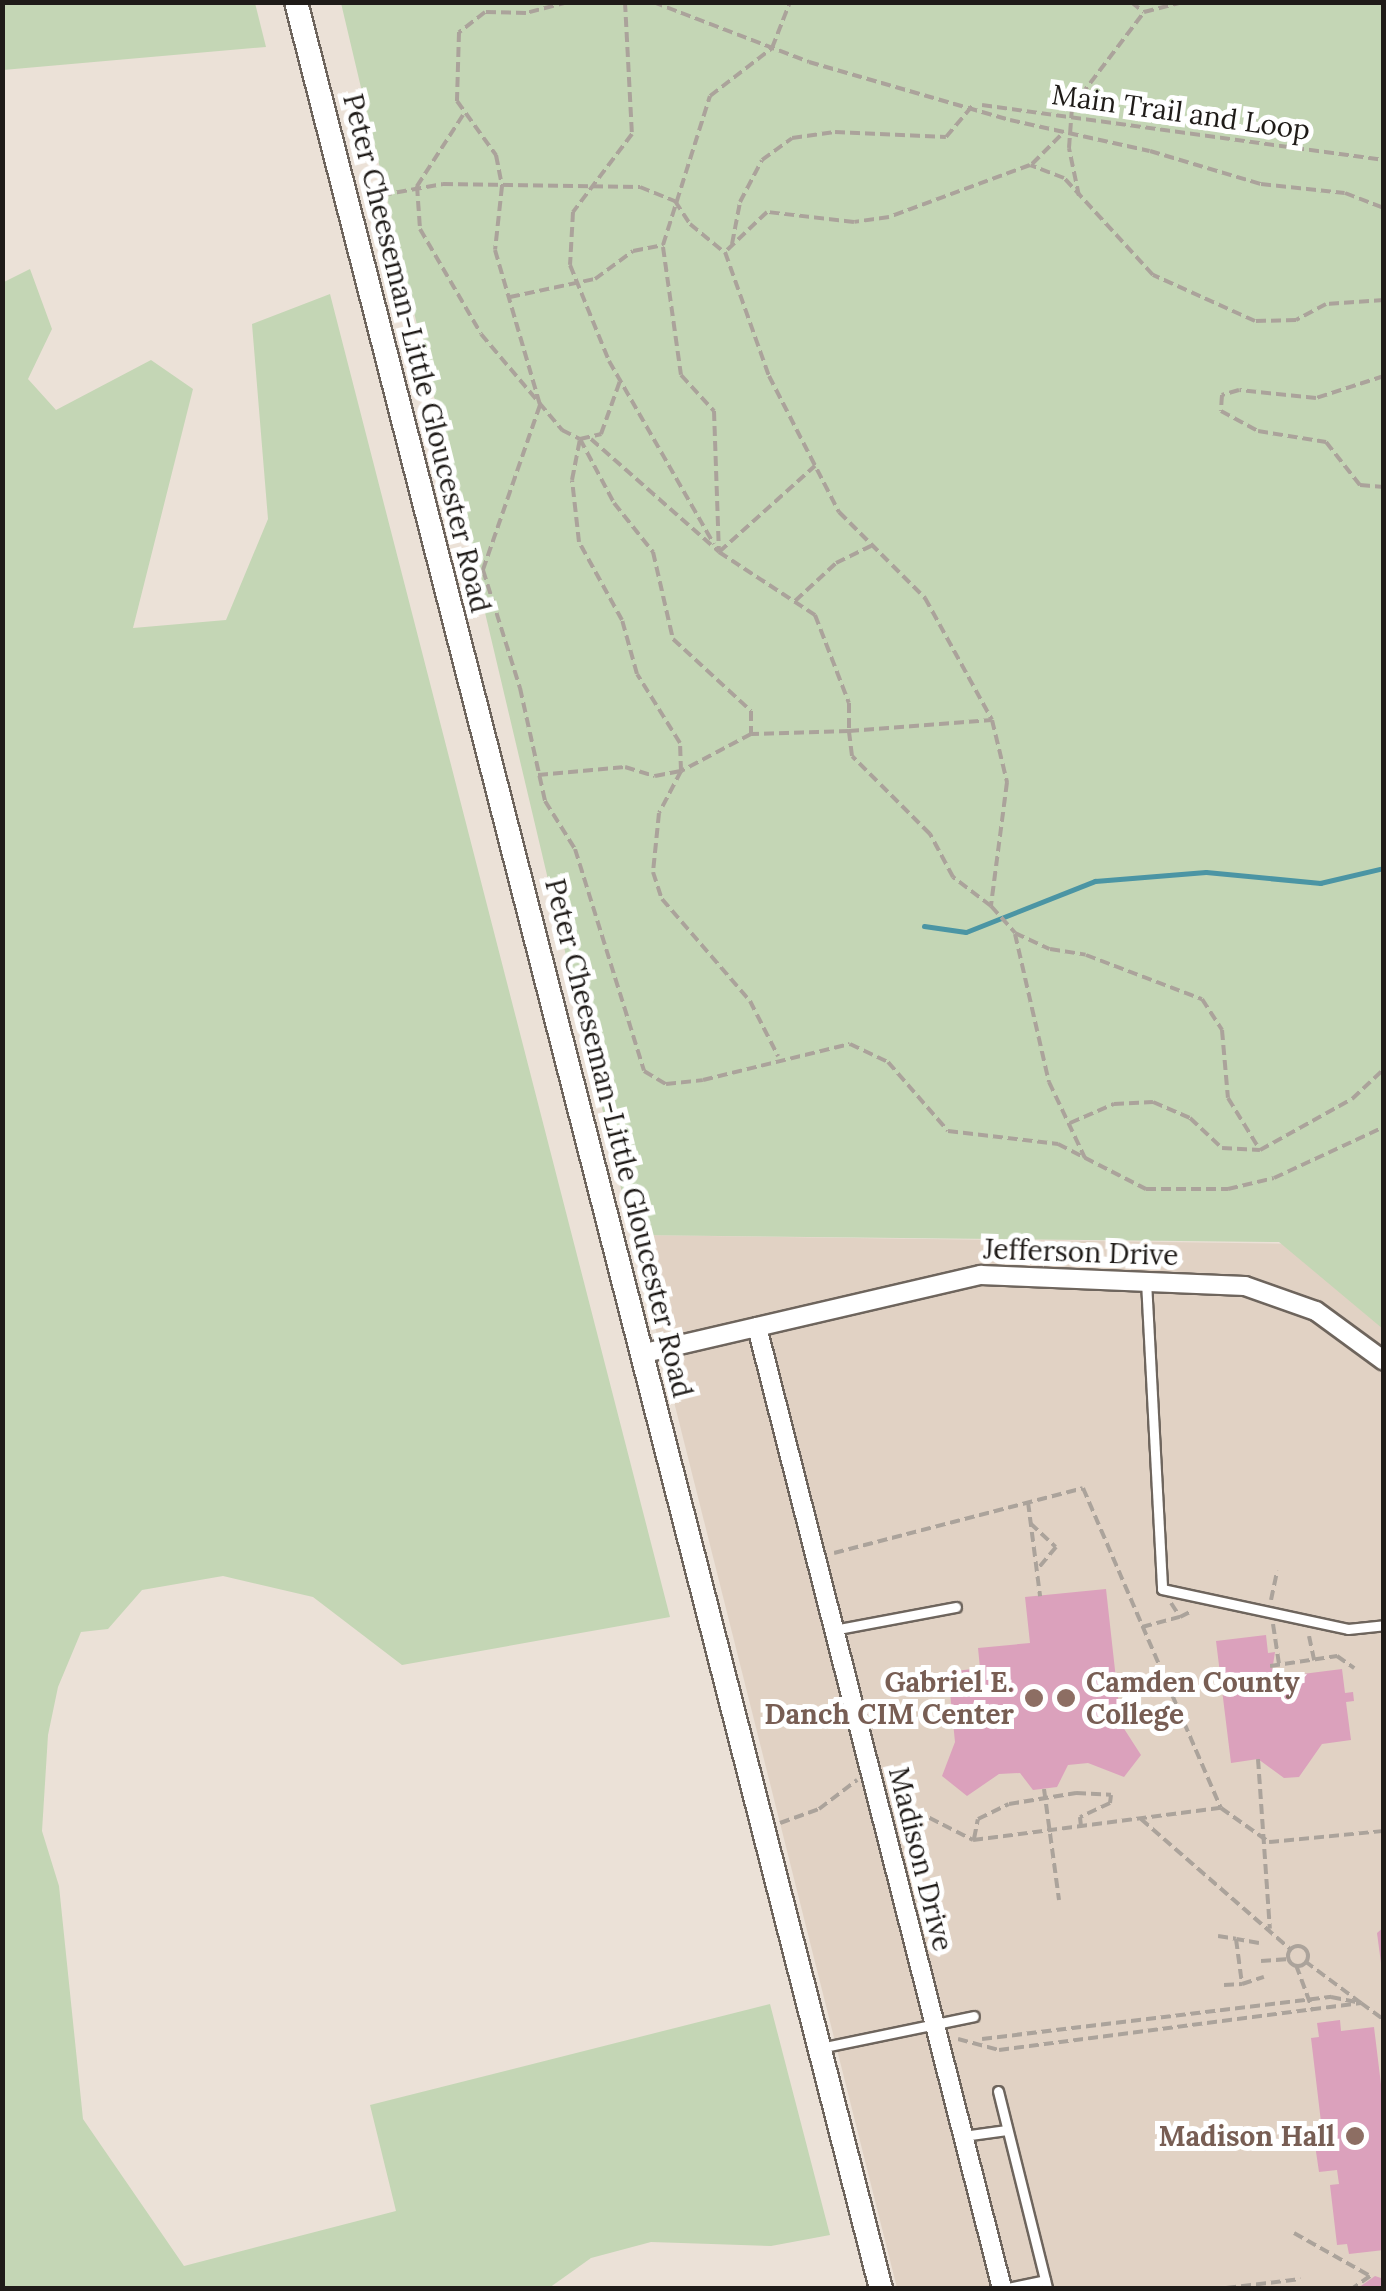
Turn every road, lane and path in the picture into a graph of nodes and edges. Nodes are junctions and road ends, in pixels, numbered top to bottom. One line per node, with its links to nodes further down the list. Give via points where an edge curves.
1 (296, 2): 54 (street, Peter Cheeseman-Little Gloucester Road)
2 (568, 2): 11 (path, via 526,14 485,12 459,32 454,70)
3 (625, 2): 18 (path, via 632,134 610,168)
4 (652, 2): 9 (path)
5 (790, 2): 9 (path)
6 (1131, 2): 8 (path)
7 (1183, 2): 8 (path)
8 (1144, 12): 12 (path)
9 (772, 48): 10 (path); 21 (path, via 710,96)
10 (974, 104): 12 (path, Main Trail and Loop); 13 (path); 23 (path, via 946,137 835,132 792,138 762,160 740,202)
11 (463, 115): 16 (path); 17 (path, via 482,129)
12 (1069, 117): 13 (path); 14 (path, Main Trail and Loop)
13 (1066, 133): 15 (path); 20 (path); 22 (path, via 1260,184 1345,193)
14 (1384, 160)
15 (1030, 165): 20 (path, via 1064,178); 23 (path, via 890,217 854,222 767,212)
16 (417, 186): 17 (path); 19 (path); 31 (path, via 420,229 434,258 481,334)
17 (502, 186): 18 (path); 27 (path, via 495,250)
18 (587, 187): 21 (path, via 640,187); 26 (path, via 574,212)
19 (382, 195)
20 (1080, 199): 28 (path, via 1153,275 1255,321 1296,320 1326,304)
21 (675, 201): 24 (path); 25 (path)
22 (1384, 208)
23 (732, 244): 25 (path)
24 (663, 245): 26 (path, via 633,252 596,279); 37 (path, via 681,375 714,411)
25 (725, 254): 34 (path, via 769,376)
26 (574, 282): 27 (path); 30 (path)
27 (509, 298): 31 (path)
28 (1384, 300)
29 (1384, 376): 35 (path, via 1316,398 1239,390 1222,395 1221,412 1258,431 1326,442 1360,485)
30 (620, 381): 33 (path, via 601,434); 37 (path)
31 (540, 405): 32 (path, via 562,430); 43 (path, via 483,570 520,688)
32 (580, 438): 33 (path); 41 (path, via 614,503 653,552 673,638 751,711); 42 (path, via 572,480 579,542 622,620 637,674 680,743)
33 (591, 439): 37 (path)
34 (815, 466): 36 (path, via 839,512); 37 (path, via 783,488)
35 (1384, 487)
36 (871, 546): 38 (path, via 836,563); 39 (path, via 925,598)
37 (720, 552): 38 (path)
38 (795, 601): 40 (path, via 814,615 832,650 849,703)
39 (992, 720): 40 (path); 44 (path, via 1007,782)
40 (849, 731): 41 (path); 44 (path, via 852,756 930,834 953,877)
41 (752, 734): 42 (path)
42 (681, 770): 43 (path, via 654,776 626,767); 46 (path, via 659,813 654,872 662,899 750,1002)
43 (538, 775): 46 (path, via 544,801 575,849 644,1071 666,1084)
44 (991, 906): 45 (path)
45 (1015, 934): 48 (path, via 1049,1082); 50 (path, via 1202,999 1222,1030 1228,1098)
46 (779, 1058): 51 (path, via 850,1044 888,1062 948,1132 1058,1144)
47 (1384, 1069): 50 (path, via 1352,1099)
48 (1069, 1124): 50 (path, via 1114,1104 1153,1102 1190,1118 1222,1148); 51 (path)
49 (1384, 1126): 51 (path, via 1274,1178 1228,1189 1146,1189)
50 (1260, 1150)
51 (1085, 1158)
52 (1146, 1281): 53 (street, Jefferson Drive, via 981,1274); 55 (street, Jefferson Drive, via 1268,1292 1316,1312); 60 (lane)
53 (756, 1327): 54 (street, Jefferson Drive); 68 (street, Madison Drive)
54 (645, 1353): 103 (street, Peter Cheeseman-Little Gloucester Road)
55 (1384, 1361)
56 (1028, 1502): 57 (path); 58 (path, via 830,1554); 67 (path, via 1082,1488)
57 (1030, 1523): 59 (path); 59 (path, via 1056,1547)
58 (832, 1564)
59 (1037, 1570): 61 (path)
60 (1162, 1589): 64 (path); 66 (lane, via 1348,1629)
61 (1040, 1596)
62 (956, 1607): 68 (lane)
63 (1207, 1614): 64 (path, via 1190,1610)
64 (1180, 1617): 67 (path)
65 (1257, 1625): 69 (path, via 1311,1636)
66 (1384, 1625)
67 (1142, 1627): 75 (path)
68 (833, 1630): 73 (street, Madison Drive)
69 (1314, 1660): 70 (path); 71 (path, via 1342,1657)
70 (1270, 1666)
71 (1354, 1668)
72 (1258, 1759): 82 (path)
73 (871, 1776): 77 (path, via 852,1781 809,1814); 81 (path, via 886,1772 916,1810); 101 (street, Madison Drive)
74 (1045, 1792): 78 (path, via 1111,1794 1110,1802 1080,1816); 79 (path); 81 (path, via 978,1820)
75 (1221, 1808): 76 (path); 82 (path)
76 (1141, 1819): 78 (path); 84 (path)
77 (778, 1824)
78 (1081, 1826): 79 (path)
79 (1049, 1830): 81 (path); 83 (path)
80 (1384, 1831): 82 (path)
81 (973, 1840)
82 (1269, 1842): 84 (path)
83 (1059, 1900)
84 (1270, 1930): 88 (path)
85 (1218, 1936): 86 (path)
86 (1236, 1939): 87 (path); 94 (path)
87 (1258, 1943)
88 (1291, 1950): 89 (path); 91 (path, via 1305,1949)
89 (1289, 1959): 90 (path); 92 (path)
90 (1261, 1961)
91 (1306, 1962): 92 (path); 97 (path)
92 (1296, 1965): 96 (path)
93 (1264, 1977): 94 (path)
94 (1242, 1984): 95 (path)
95 (1224, 1985)
96 (1310, 2002): 97 (path, via 1331,1996); 98 (path); 102 (path)
97 (1361, 2002): 98 (path); 100 (path)
98 (1314, 2011): 101 (path, via 999,2050 964,2042)
99 (974, 2016): 101 (lane)
100 (1384, 2020)
101 (934, 2021): 103 (lane); 106 (street, Madison Drive)
102 (982, 2040)
103 (819, 2048): 110 (street, Peter Cheeseman-Little Gloucester Road)
104 (998, 2091): 105 (lane)
105 (1008, 2130): 106 (lane); 109 (lane)
106 (964, 2136): 111 (street, Madison Drive)
107 (1294, 2233): 113 (path, via 1370,2276)
108 (1300, 2279): 112 (path)
109 (1046, 2284): 111 (lane)
110 (881, 2288)
111 (1005, 2288)
112 (1226, 2288)
113 (1353, 2288)

